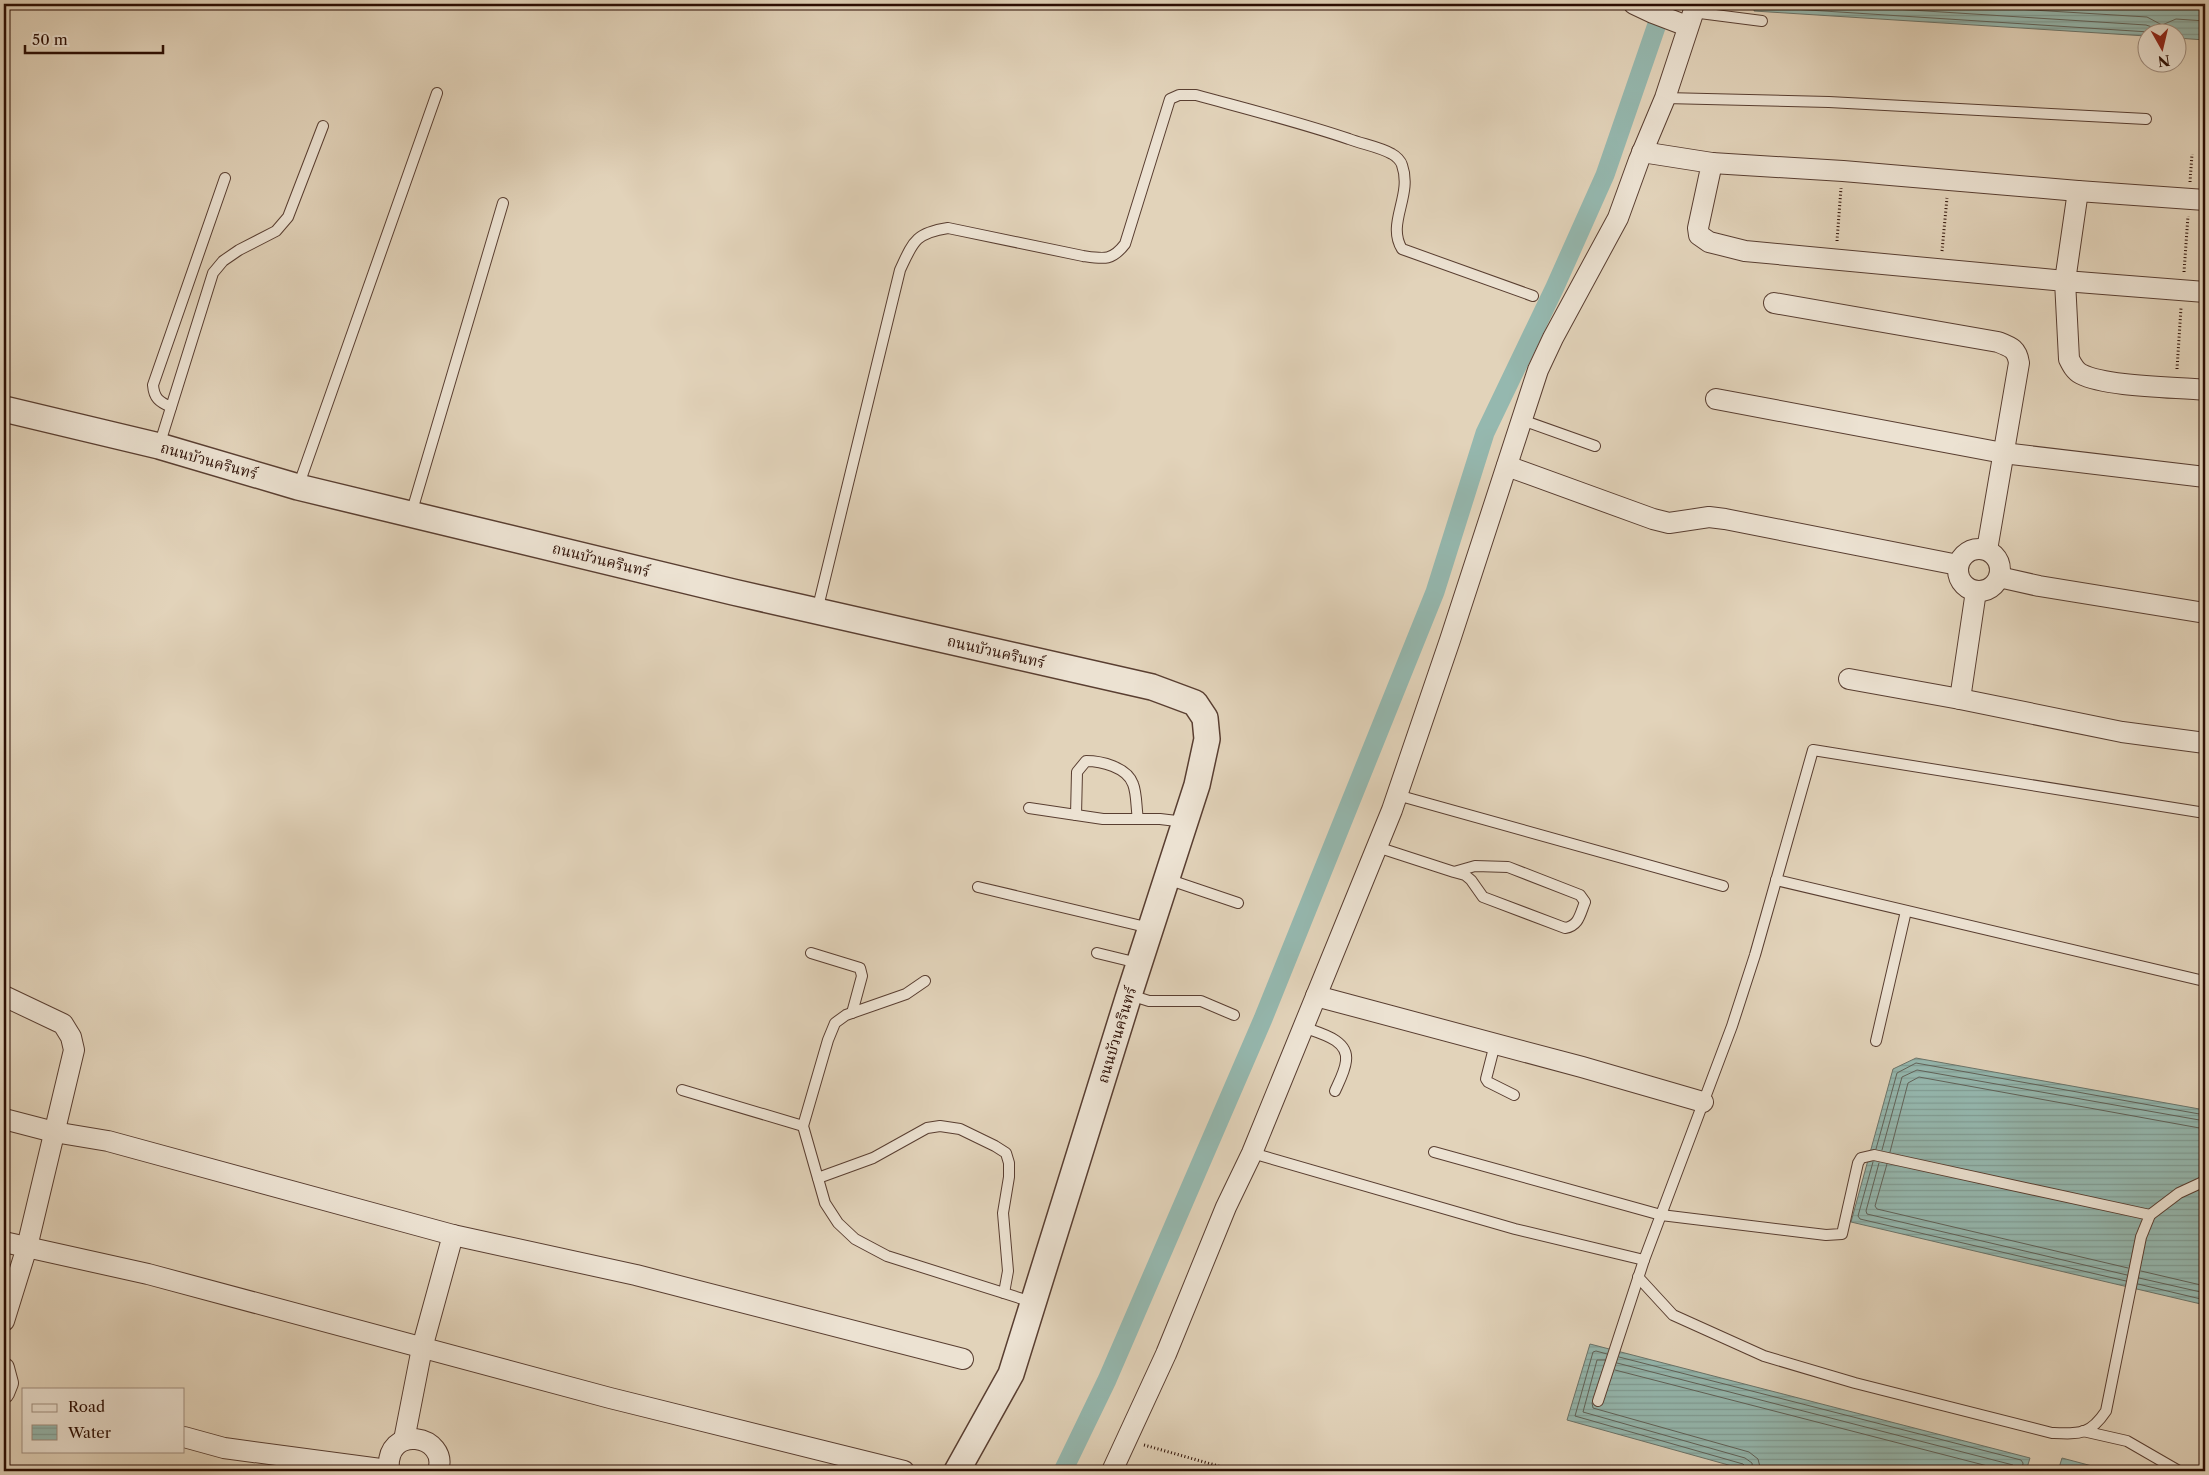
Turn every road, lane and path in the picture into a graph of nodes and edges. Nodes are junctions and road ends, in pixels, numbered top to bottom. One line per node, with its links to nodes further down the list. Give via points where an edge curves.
1 (1634, 4): 2 (street, via 1652,13)
2 (1690, 17): 3 (lane); 5 (street)
3 (1762, 21)
4 (437, 93): 35 (lane)
5 (1665, 98): 6 (lane, via 1829,102); 8 (street)
6 (2146, 119)
7 (323, 126): 27 (lane, via 288,217 276,231 239,250 213,273)
8 (1642, 152): 10 (street); 29 (street, via 1618,218 1542,362)
9 (2192, 154): 15 (path)
10 (1712, 163): 11 (street); 17 (street, via 1699,235 1709,242 1745,251)
11 (1842, 171): 13 (street); 17 (path)
12 (225, 178): 27 (lane, via 154,379 154,394 158,402)
13 (1948, 180): 14 (street); 18 (path)
14 (2078, 191): 15 (street); 19 (street)
15 (2197, 200): 20 (path)
16 (503, 203): 36 (lane)
17 (1835, 260): 18 (street)
18 (1940, 269): 19 (street)
19 (2065, 281): 20 (street); 24 (street, via 2069,359 2080,374 2103,381)
20 (2182, 290): 21 (street); 24 (path)
21 (2205, 292)
22 (1533, 296): 41 (lane, via 1402,249 1396,240 1396,226 1404,200 1405,177 1401,162 1392,154 1323,130 1196,95 1179,95 1170,99 1125,244 1118,254 1105,259 1083,256 948,228 929,231 913,242 900,270)
23 (1774, 303): 32 (street, via 2012,347 2018,353 2019,363)
24 (2176, 387): 25 (street)
25 (2205, 390)
26 (1716, 399): 32 (street)
27 (171, 407): 30 (lane)
28 (4, 409): 30 (street, ถนนบัวนครินทร์)
29 (1522, 420): 31 (lane); 33 (street)
30 (159, 446): 35 (street, ถนนบัวนครินทร์)
31 (1595, 446)
32 (2003, 453): 34 (street); 37 (street)
33 (1507, 466): 38 (street, via 1669,523 1709,517 1725,519); 46 (street)
34 (2205, 477)
35 (298, 487): 36 (street, ถนนบัวนครินทร์)
36 (411, 514): 41 (street, ถนนบัวนครินทร์)
37 (1987, 550): 38 (street, via 1969,551); 39 (street, via 1998,561)
38 (1958, 564): 40 (street, via 1961,582)
39 (1999, 577): 40 (street, via 1990,588); 42 (street)
40 (1976, 591): 44 (street)
41 (817, 611): 51 (street, ถนนบัวนครินทร์, via 1152,687 1195,702 1205,718 1207,738 1198,785)
42 (2205, 613)
43 (1849, 679): 44 (street)
44 (1960, 699): 45 (street, via 2122,732)
45 (2205, 743)
46 (1397, 795): 52 (street); 56 (lane)
47 (1029, 808): 49 (lane)
48 (2205, 813): 55 (lane, via 1813,750)
49 (1076, 815): 50 (lane); 50 (lane, via 1077,772 1086,761 1095,761 1119,769 1129,777)
50 (1138, 819): 51 (lane)
51 (1186, 822): 54 (street, ถนนบัวนครินทร์)
52 (1376, 848): 53 (lane); 68 (street)
53 (1454, 872): 53 (lane, via 1465,875 1483,896 1565,928 1577,922 1584,902 1580,895 1508,867 1475,866)
54 (1167, 879): 58 (lane); 60 (street, ถนนบัวนครินทร์)
55 (1776, 880): 59 (lane); 77 (lane, via 1732,1026)
56 (1723, 886)
57 (978, 887): 60 (lane)
58 (1238, 903)
59 (1906, 911): 65 (lane); 72 (lane)
60 (1151, 928): 63 (street, ถนนบัวนครินทร์)
61 (811, 953): 69 (lane, via 860,968 862,976)
62 (1097, 953): 63 (lane)
63 (1139, 963): 66 (street, ถนนบัวนครินทร์)
64 (924, 981): 69 (lane, via 906,994)
65 (2204, 981)
66 (1129, 995): 70 (lane, via 1149,1000 1201,1001); 93 (street, ถนนบัวนครินทร์)
67 (4, 996): 80 (street, via 63,1024 71,1037 74,1050)
68 (1316, 996): 71 (street); 73 (street)
69 (852, 1013): 79 (lane, via 835,1023)
70 (1234, 1014)
71 (1304, 1027): 75 (lane, via 1337,1040 1346,1053); 82 (street)
72 (1876, 1041)
73 (1494, 1044): 76 (lane, via 1486,1079); 77 (street)
74 (682, 1090): 79 (lane)
75 (1335, 1091)
76 (1514, 1095)
77 (1703, 1102): 85 (lane)
78 (4, 1120): 80 (street)
79 (803, 1126): 83 (lane)
80 (54, 1132): 87 (street, via 108,1141); 89 (street)
81 (1434, 1152): 85 (lane)
82 (1252, 1153): 90 (lane, via 1515,1229); 103 (street)
83 (818, 1178): 92 (lane, via 825,1203 838,1223 855,1239 887,1256); 92 (lane, via 873,1158 928,1128 960,1129 995,1146 1006,1153 1009,1163 1003,1213 1008,1272)
84 (2205, 1181): 86 (lane, via 2179,1192)
85 (1661, 1215): 86 (lane, via 1826,1235 1842,1234 1858,1164 1861,1158 1874,1155); 90 (lane)
86 (2150, 1215): 100 (lane, via 2141,1237 2106,1410 2095,1426)
87 (453, 1236): 95 (street); 96 (street, via 636,1275)
88 (4, 1242): 89 (street)
89 (27, 1247): 94 (street); 95 (street, via 148,1274)
90 (1644, 1260): 91 (lane)
91 (1638, 1277): 99 (lane); 100 (lane, via 1673,1315 1764,1356 1855,1383 2052,1433)
92 (1004, 1293): 93 (lane)
93 (1032, 1302): 107 (street, ถนนบัวนครินทร์, via 1011,1374)
94 (4, 1321)
95 (422, 1348): 102 (street); 106 (street)
96 (963, 1359)
97 (4, 1368): 98 (street)
98 (11, 1393)
99 (1598, 1402)
100 (2082, 1431): 110 (lane, via 2127,1441)
101 (185, 1437): 104 (street, via 224,1448)
102 (404, 1440): 104 (street, via 393,1448 387,1460); 105 (street, via 418,1438 430,1444 438,1455)
103 (1127, 1440): 108 (street); 109 (path)
104 (388, 1471)
105 (438, 1471)
106 (904, 1471)
107 (957, 1471)
108 (1112, 1471)
109 (1236, 1471)
110 (2179, 1471)

